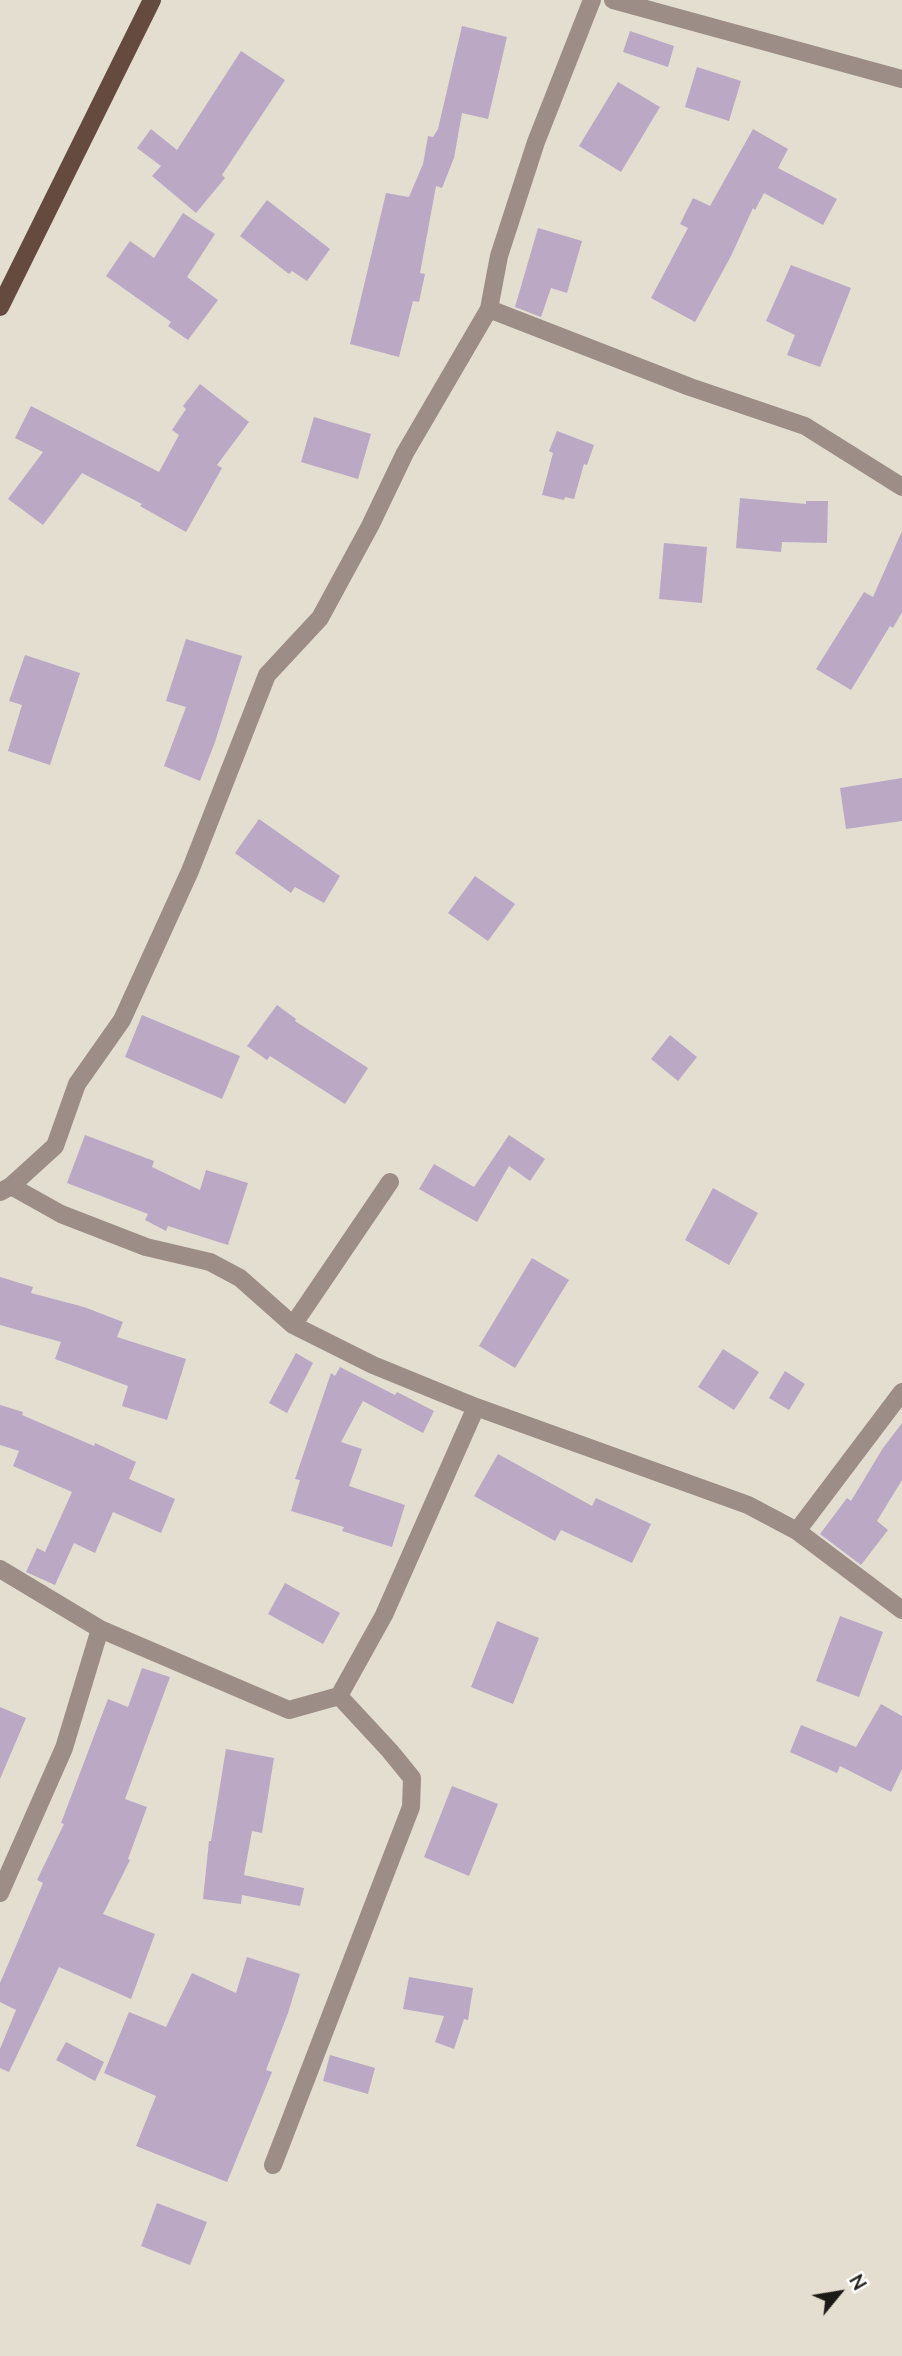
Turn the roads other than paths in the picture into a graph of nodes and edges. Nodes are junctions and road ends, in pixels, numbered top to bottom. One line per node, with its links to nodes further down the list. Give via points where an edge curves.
1 (152, 0): 5 (main road)
2 (592, 0): 6 (street, via 536,142 499,256)
3 (612, 0): 4 (street)
4 (902, 79)
5 (0, 307)
6 (489, 310): 7 (street, via 805,426); 9 (street, via 405,453 320,618 267,675 190,871 122,1020 77,1084 55,1146)
7 (902, 487)
8 (390, 1182): 10 (street)
9 (5, 1189): 10 (street, via 146,1247 210,1262 240,1279)
10 (293, 1325): 12 (street, via 373,1365)
11 (902, 1392): 13 (street)
12 (476, 1407): 13 (street, via 748,1505); 17 (street, via 384,1615)
13 (797, 1531): 15 (street)
14 (0, 1569): 16 (street)
15 (902, 1610)
16 (100, 1629): 17 (street, via 289,1710); 18 (street, via 64,1748)
17 (339, 1696): 19 (street, via 412,1778 411,1807)
18 (0, 1893)
19 (273, 2165)

